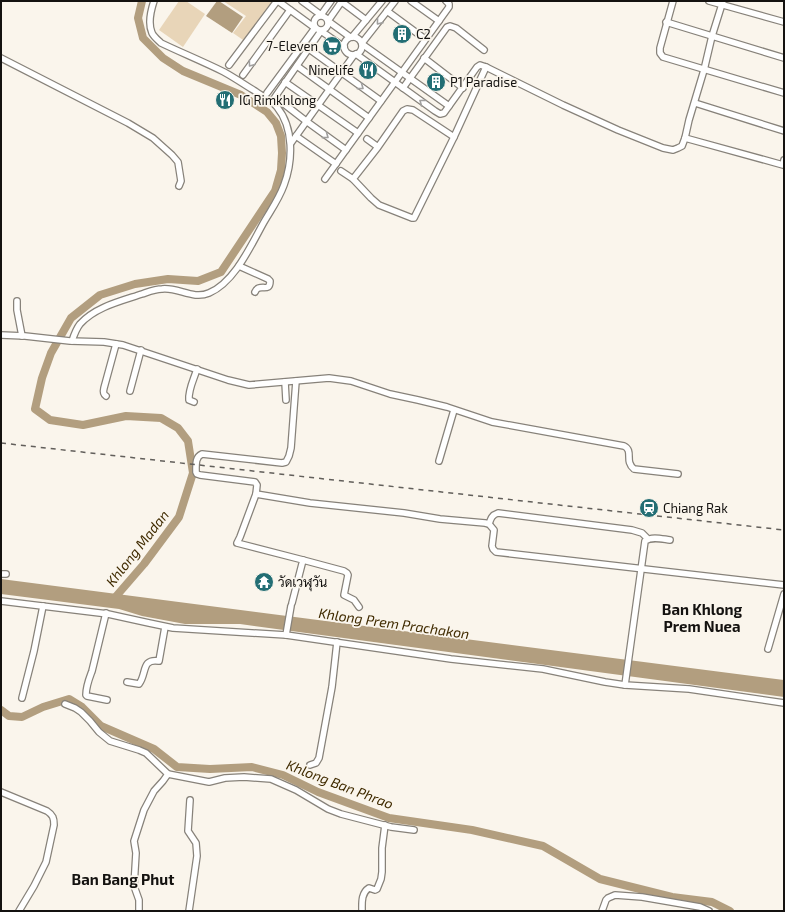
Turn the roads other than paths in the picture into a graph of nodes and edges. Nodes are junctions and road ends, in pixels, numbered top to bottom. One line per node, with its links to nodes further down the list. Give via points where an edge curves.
1 (154, 1): 61 (street, via 150,13 152,34 156,39 224,72 271,102 284,117)
2 (278, 1): 13 (street); 34 (street)
3 (302, 1): 15 (street)
4 (332, 1): 15 (street)
5 (342, 1): 16 (street); 17 (street)
6 (395, 1): 14 (street)
7 (411, 1): 18 (street)
8 (446, 1): 18 (street, via 449,7)
9 (673, 1): 19 (street)
10 (709, 1): 12 (street)
11 (379, 2): 16 (street)
12 (722, 3): 20 (street); 23 (street)
13 (290, 10): 21 (street); 40 (street, one-way to 40)
14 (387, 11): 25 (street); 26 (street, one-way to 26)
15 (321, 15): 17 (street); 21 (street, via 313,24)
16 (366, 20): 24 (street)
17 (328, 21): 22 (street, via 327,26); 24 (street)
18 (439, 21): 25 (street)
19 (666, 22): 23 (street); 37 (street, via 660,54)
20 (784, 22)
21 (315, 28): 22 (street); 47 (street)
22 (321, 31): 27 (street); 28 (street)
23 (712, 36): 33 (street); 37 (street)
24 (351, 37): 26 (street, via 357,37); 27 (street, via 345,41)
25 (426, 39): 39 (street)
26 (362, 43): 30 (street, via 361,50); 39 (street)
27 (344, 47): 30 (street, via 349,54)
28 (309, 49): 35 (street); 38 (street)
29 (484, 50): 32 (street, via 450,26)
30 (355, 55): 38 (street); 43 (street)
31 (1, 58): 69 (street, via 153,138 178,162 181,181)
32 (424, 58): 41 (street); 45 (street)
33 (784, 58)
34 (229, 65)
35 (297, 66): 42 (street); 46 (street)
36 (486, 67): 45 (street, via 477,67); 58 (street); 59 (street, via 611,127 664,148 678,148 682,146)
37 (704, 70): 48 (street); 50 (street)
38 (342, 72): 46 (street); 49 (street, one-way to 49)
39 (402, 72): 41 (street); 43 (street)
40 (243, 75)
41 (410, 78): 44 (street); 52 (street)
42 (286, 82): 51 (street); 54 (street, via 275,96)
43 (394, 82): 44 (street); 49 (street)
44 (403, 88): 52 (street, one-way to 44, via 440,114)
45 (463, 88): 52 (street)
46 (329, 90): 51 (street); 53 (street)
47 (267, 93)
48 (784, 94)
49 (381, 101): 53 (street)
50 (695, 103): 55 (street); 59 (street)
51 (318, 105): 54 (street); 56 (street)
52 (449, 106)
53 (369, 118): 56 (street)
54 (306, 121): 57 (street); 63 (street, one-way to 63)
55 (784, 131)
56 (358, 133): 63 (street)
57 (296, 136): 61 (street); 65 (street)
58 (454, 138): 62 (street, via 413,110 407,109); 68 (street, via 414,218 379,205)
59 (685, 138): 64 (street)
60 (367, 139): 62 (street)
61 (291, 143): 70 (street, via 289,171 280,196)
62 (378, 147): 68 (street)
63 (346, 150): 65 (street)
64 (783, 163)
65 (336, 164): 67 (street)
66 (341, 171): 68 (street)
67 (325, 179)
68 (353, 180)
69 (179, 186)
70 (239, 266): 71 (street, via 270,281 268,287 258,288); 75 (street, via 231,277 210,293 196,295 162,289 100,310 80,324)
71 (256, 292)
72 (18, 301): 74 (street, via 17,310)
73 (1, 335): 74 (street)
74 (22, 336): 75 (street)
75 (71, 341): 76 (street)
76 (116, 344): 77 (street); 82 (street, via 103,393)
77 (141, 350): 78 (street); 81 (street)
78 (197, 369): 80 (street, via 249,385); 84 (street, via 189,394 189,400)
79 (296, 381): 80 (street); 85 (street, via 339,379); 88 (street, via 291,448 286,462 202,454 197,458 197,474 255,482)
80 (285, 382): 83 (street)
81 (130, 391)
82 (106, 396)
83 (286, 400)
84 (194, 402)
85 (454, 410): 86 (street); 87 (street, via 498,423 624,446 629,450 630,466 634,469)
86 (439, 462)
87 (678, 474)
88 (256, 494): 89 (street, via 310,503); 92 (street, via 237,543)
89 (489, 524): 90 (street, via 494,514 498,513 632,530 642,533); 93 (street, via 494,530 492,546 496,552)
90 (648, 539): 91 (street); 93 (street, via 644,545)
91 (670, 540)
92 (303, 560): 98 (street, via 347,573 344,595 354,600); 101 (street)
93 (642, 568): 94 (street); 105 (street)
94 (784, 585)
95 (784, 594): 103 (street)
96 (1, 601): 97 (street)
97 (43, 606): 99 (street); 106 (street)
98 (359, 607)
99 (106, 614): 100 (street); 107 (street, via 85,692 87,696)
100 (165, 627): 101 (street); 104 (street, via 159,661 148,662 140,683)
101 (286, 633): 102 (street)
102 (337, 642): 105 (street, via 451,659 543,669 605,682); 110 (street, via 319,758 316,763)
103 (768, 649)
104 (127, 682)
105 (626, 682): 108 (street)
106 (22, 698)
107 (107, 700)
108 (784, 703)
109 (65, 704): 111 (street, via 81,712 110,741 146,753)
110 (310, 765)
111 (168, 774): 114 (street, via 209,782 244,777 270,779 296,790 328,809); 117 (street, via 154,791 144,810 134,841 134,886 139,900)
112 (1, 792): 116 (street, via 47,811 54,819 45,863)
113 (190, 800): 118 (street, via 188,831 196,843 198,856)
114 (385, 825): 115 (street); 119 (street, via 381,878 377,889 369,888 364,893)
115 (414, 830)
116 (19, 911)
117 (139, 911)
118 (189, 911)
119 (362, 911)
120 (602, 911): 121 (street, via 606,900 615,895 642,896)
121 (709, 911)

